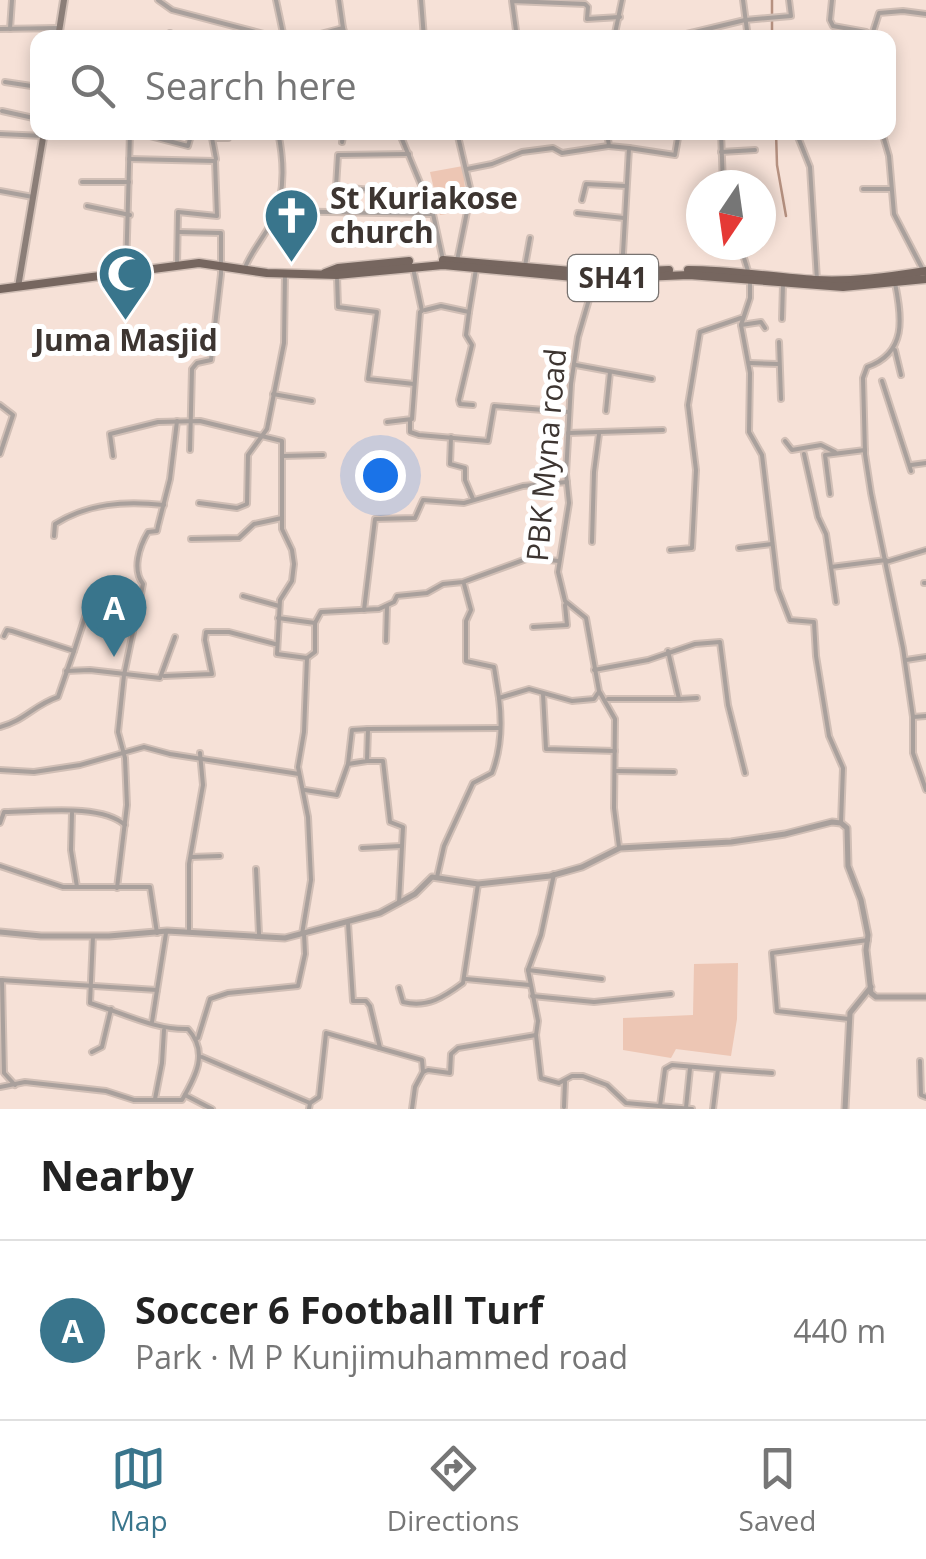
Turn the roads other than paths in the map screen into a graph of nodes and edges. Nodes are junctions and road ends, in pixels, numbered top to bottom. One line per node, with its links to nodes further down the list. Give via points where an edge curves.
1 (12, 0): 16 (street)
2 (64, 0): 17 (main road)
3 (158, 0): 18 (street, via 172,10)
4 (276, 0): 19 (street)
5 (339, 0): 14 (street)
6 (421, 0): 21 (street)
7 (622, 0): 12 (street)
8 (743, 0): 13 (street)
9 (789, 0): 13 (street, via 791,16)
10 (832, 0): 26 (street, via 833,26)
11 (926, 14): 27 (street, via 880,13)
12 (620, 17): 22 (street, via 587,18 585,4 512,1); 23 (street)
13 (745, 20): 24 (street); 25 (street)
14 (343, 28): 20 (street)
15 (0, 29): 16 (street)
16 (10, 29): 28 (street)
17 (59, 30)
18 (251, 30)
19 (281, 30)
20 (335, 30)
21 (423, 30)
22 (516, 30)
23 (616, 30)
24 (703, 30)
25 (747, 30)
26 (849, 30)
27 (875, 30)
28 (30, 31)
29 (5, 82): 30 (street)
30 (30, 86)
31 (2, 111): 32 (street)
32 (30, 117)
33 (0, 134): 34 (street)
34 (30, 134)
35 (43, 140): 65 (main road)
36 (131, 140): 53 (street)
37 (164, 140): 38 (street, via 188,146)
38 (190, 140)
39 (212, 140): 54 (street)
40 (279, 140): 68 (street)
41 (403, 140): 52 (street)
42 (459, 140): 55 (street)
43 (608, 140): 48 (street)
44 (678, 140): 49 (street, via 676,155)
45 (721, 140): 51 (street)
46 (799, 140): 94 (street, via 810,167)
47 (884, 140): 62 (street)
48 (609, 146): 49 (street); 55 (street, via 522,152)
49 (629, 148): 59 (street)
50 (755, 150): 51 (street)
51 (721, 152): 56 (street)
52 (409, 154): 60 (street, via 338,155); 64 (street)
53 (130, 159): 58 (street); 74 (street, via 215,162 217,216 178,212)
54 (216, 159)
55 (467, 170): 78 (street, via 470,202)
56 (722, 170)
57 (82, 182): 58 (street)
58 (129, 182): 72 (street)
59 (626, 186): 66 (street, via 586,184); 73 (street)
60 (336, 188): 64 (street); 69 (street)
61 (863, 189): 62 (street)
62 (891, 190): 90 (street, via 895,217)
63 (0, 191): 65 (street)
64 (423, 194): 71 (street)
65 (33, 197): 97 (main road)
66 (582, 200)
67 (88, 206): 72 (street)
68 (276, 211): 69 (street); 85 (street)
69 (332, 212): 71 (street)
70 (577, 213): 73 (street)
71 (433, 214): 76 (street)
72 (130, 216): 86 (street)
73 (624, 218): 87 (street)
74 (180, 232): 79 (street); 82 (street, via 221,233)
75 (530, 238): 81 (street)
76 (444, 260): 78 (main road); 83 (main road)
77 (744, 260): 92 (street)
78 (457, 261): 81 (main road)
79 (177, 265): 82 (main road); 86 (main road)
80 (413, 266): 83 (main road); 84 (main road); 99 (street)
81 (525, 266): 87 (main road)
82 (221, 267): 85 (main road); 121 (street, via 211,360 192,369)
83 (367, 268): 89 (main road); 91 (main road)
84 (476, 268): 93 (main road, SH41); 100 (street)
85 (244, 270): 88 (main road)
86 (126, 271): 97 (main road)
87 (622, 271): 92 (main road)
88 (285, 273): 89 (main road); 114 (street, via 284,343)
89 (325, 273): 91 (main road)
90 (925, 274): 95 (main road, SH41)
91 (337, 275): 113 (street, via 338,307 377,312 368,380)
92 (749, 275): 93 (main road, SH41); 94 (main road); 96 (main road, SH41); 102 (street)
93 (595, 279): 108 (street, PBK Myna road)
94 (816, 280): 95 (main road)
95 (888, 281): 96 (main road, SH41); 105 (street, via 899,334)
96 (783, 284): 101 (street)
97 (18, 287): 98 (main road)
98 (0, 289)
99 (422, 311): 100 (street, via 441,306); 113 (street)
100 (469, 312): 117 (street, via 466,335 472,345 459,400)
101 (782, 319)
102 (741, 321): 103 (street); 106 (street); 151 (street, via 700,332 688,406 696,470 694,537 692,548)
103 (764, 328)
104 (778, 342): 107 (street)
105 (895, 349): 110 (street); 132 (street, via 867,367 863,378)
106 (749, 364): 107 (street); 149 (street, via 749,432 762,455)
107 (778, 364): 115 (street)
108 (576, 365): 109 (street); 120 (street, PBK Myna road)
109 (610, 372): 111 (street); 119 (street)
110 (901, 374)
111 (652, 378)
112 (882, 381): 139 (street, via 911,468)
113 (414, 384): 122 (street)
114 (273, 394): 116 (street); 128 (street)
115 (781, 399)
116 (312, 401)
117 (473, 404)
118 (0, 405): 134 (street, via 13,415)
119 (606, 411)
120 (568, 412): 126 (street, PBK Myna road); 129 (street, via 494,406 488,441)
121 (192, 421): 123 (street); 128 (street); 131 (street)
122 (410, 421): 124 (street); 129 (street, via 410,432)
123 (176, 422): 137 (street, via 110,434); 144 (street)
124 (387, 422)
125 (663, 430): 127 (street)
126 (568, 432): 127 (street); 140 (street, PBK Myna road)
127 (599, 434): 148 (street)
128 (265, 436): 138 (street, via 282,441); 143 (street, via 248,455 246,507)
129 (451, 437): 142 (street, via 450,464 464,468)
130 (785, 441): 133 (street, via 792,450 821,444)
131 (190, 450)
132 (865, 450): 133 (street); 154 (street)
133 (835, 452): 141 (street, via 826,455)
134 (0, 454)
135 (804, 454): 155 (street)
136 (323, 455): 138 (street)
137 (112, 456)
138 (282, 456): 145 (street)
139 (926, 463)
140 (567, 482): 142 (street); 153 (street, PBK Myna road)
141 (830, 494)
142 (473, 500): 162 (street, via 422,500 415,518 374,519)
143 (199, 502)
144 (164, 505): 146 (street, via 114,502 72,514 55,524); 178 (street, via 157,531 144,537 137,572 143,584)
145 (282, 518): 147 (street, via 254,524 239,538); 160 (street, via 294,564)
146 (54, 536)
147 (191, 538)
148 (592, 542)
149 (772, 544): 150 (street); 205 (street, via 786,614 814,622 830,736 844,768)
150 (739, 548)
151 (670, 550)
152 (926, 550): 154 (street)
153 (559, 561): 156 (street, via 529,558); 158 (street, PBK Myna road)
154 (886, 561): 155 (street); 175 (street)
155 (831, 567): 159 (street)
156 (463, 582): 161 (street, via 397,596); 182 (street, via 471,610 466,661 494,667)
157 (243, 596): 160 (street)
158 (564, 601): 166 (street, via 566,625); 176 (street, PBK Myna road, via 586,618)
159 (836, 602)
160 (279, 606): 164 (street)
161 (387, 606): 162 (street); 169 (street)
162 (364, 610): 165 (street, via 321,612)
163 (86, 614): 171 (street)
164 (278, 618): 165 (street); 170 (street)
165 (315, 623): 174 (street, via 315,652)
166 (533, 627)
167 (4, 636): 171 (street, via 7,630)
168 (176, 637): 179 (street)
169 (386, 640)
170 (275, 644): 174 (street, via 282,657); 179 (street, via 210,631 204,635 212,674)
171 (74, 651): 177 (street)
172 (668, 651): 176 (street); 184 (street); 199 (street, via 720,642)
173 (926, 656): 175 (street)
174 (307, 658): 200 (street)
175 (905, 660): 187 (street)
176 (594, 670): 180 (street, PBK Myna road)
177 (66, 671): 178 (street); 188 (street, via 58,697 21,722)
178 (124, 675): 179 (street); 191 (street, via 118,732)
179 (164, 676)
180 (599, 691): 181 (street, via 594,700 572,701); 185 (street, PBK Myna road)
181 (543, 692): 182 (street); 192 (street, via 546,749)
182 (498, 698): 189 (street)
183 (696, 698): 184 (street)
184 (679, 699): 185 (street)
185 (606, 700): 192 (street, PBK Myna road, via 615,719)
186 (926, 716): 187 (street)
187 (913, 717): 202 (street, via 914,753)
188 (0, 727)
189 (500, 728): 190 (street); 215 (street, via 492,772 473,782)
190 (368, 729): 194 (street); 195 (street, via 352,730)
191 (123, 752): 193 (street, via 144,747); 196 (street, via 34,772); 206 (street)
192 (616, 752): 197 (street, PBK Myna road)
193 (200, 756): 200 (street); 211 (street, via 202,797)
194 (367, 762): 195 (street); 207 (street, via 384,761 390,822 403,828)
195 (348, 764): 201 (street, via 336,795)
196 (0, 770)
197 (616, 771): 198 (street); 209 (street, PBK Myna road)
198 (674, 772)
199 (744, 772)
200 (300, 774): 201 (street)
201 (305, 790): 225 (street, via 311,880)
202 (926, 790)
203 (72, 812): 204 (street, via 4,812); 206 (street, via 97,812); 217 (street)
204 (0, 822)
205 (841, 823): 209 (street, via 731,842); 228 (street)
206 (125, 825): 218 (street)
207 (401, 846): 208 (street); 219 (street)
208 (362, 848)
209 (620, 848): 214 (street)
210 (220, 856): 211 (street)
211 (191, 857): 223 (street)
212 (0, 866): 217 (street)
213 (256, 869): 227 (street)
214 (554, 874): 216 (street); 229 (street)
215 (437, 878): 216 (street); 219 (street)
216 (478, 884): 230 (street)
217 (77, 888): 218 (street)
218 (118, 888): 224 (street, via 150,887)
219 (400, 903): 220 (street)
220 (348, 923): 225 (street); 247 (street, via 353,1001 370,1006)
221 (167, 931): 223 (street); 224 (street); 237 (street)
222 (0, 932): 226 (street)
223 (189, 932): 227 (street)
224 (158, 933): 226 (street)
225 (303, 933): 227 (street); 246 (street, via 298,986 210,999)
226 (93, 934): 233 (street)
227 (259, 938)
228 (868, 940): 235 (street); 242 (street, via 772,952 777,1011)
229 (528, 970): 231 (street); 234 (street)
230 (466, 979): 234 (street); 236 (street, via 436,1002 403,1002)
231 (602, 979)
232 (1, 980): 233 (street); 254 (street)
233 (92, 985): 237 (street); 241 (street, via 90,1003)
234 (530, 985): 239 (street)
235 (871, 987): 240 (street, via 876,997); 242 (street)
236 (399, 988)
237 (158, 990): 243 (street)
238 (671, 994): 239 (street, via 594,1002)
239 (532, 996): 245 (street)
240 (926, 997)
241 (111, 1009): 243 (street); 248 (street, via 102,1047)
242 (849, 1019): 269 (street)
243 (152, 1022): 244 (street)
244 (164, 1030): 246 (street, via 188,1029); 261 (street)
245 (536, 1036): 253 (street, via 458,1048 450,1073); 256 (street, via 541,1078)
246 (198, 1040): 249 (street)
247 (380, 1048): 253 (street, via 422,1060); 262 (street, via 326,1033 319,1097)
248 (92, 1052)
249 (202, 1057): 259 (street); 262 (street)
250 (920, 1061): 260 (street)
251 (690, 1066): 252 (street); 263 (street, via 667,1067); 267 (street)
252 (718, 1069): 255 (street); 268 (street)
253 (423, 1072): 266 (street)
254 (2, 1073): 257 (street)
255 (772, 1073)
256 (565, 1082): 263 (street, via 582,1076 626,1102); 264 (street)
257 (14, 1085): 258 (street); 261 (street)
258 (0, 1088)
259 (185, 1095): 261 (street, via 179,1101); 265 (street)
260 (926, 1097)
261 (155, 1099)
262 (310, 1106)
263 (660, 1106): 267 (street)
264 (566, 1108)
265 (212, 1109)
266 (412, 1109)
267 (689, 1109)
268 (712, 1109)
269 (844, 1109)

